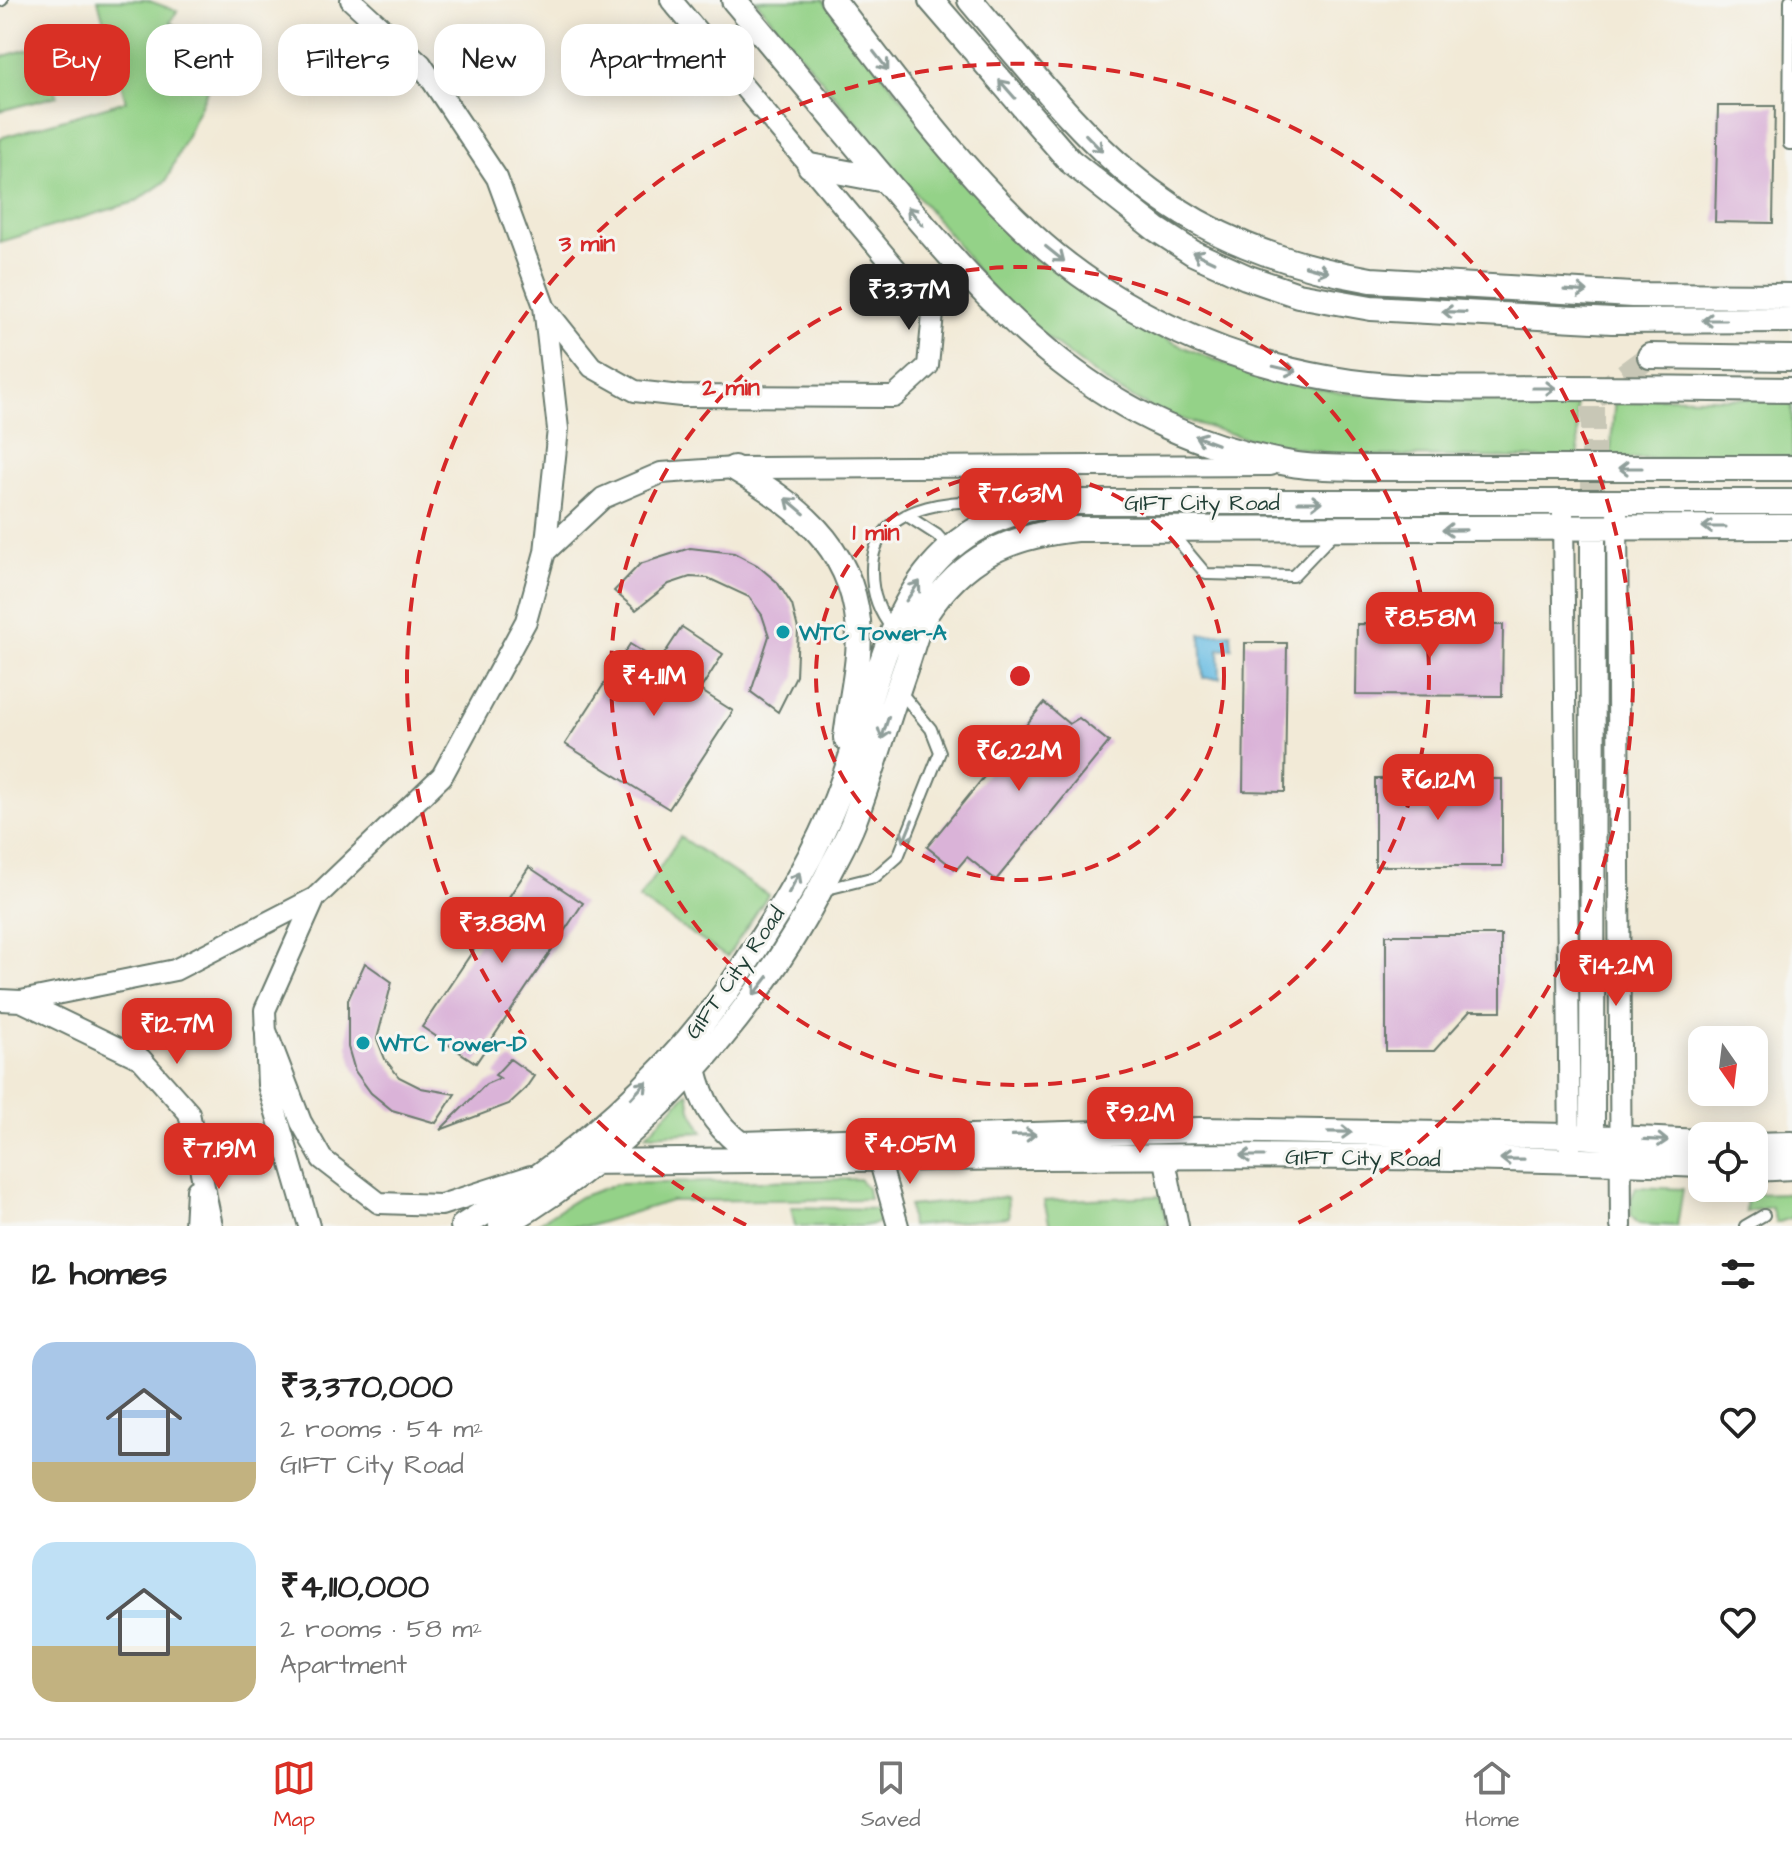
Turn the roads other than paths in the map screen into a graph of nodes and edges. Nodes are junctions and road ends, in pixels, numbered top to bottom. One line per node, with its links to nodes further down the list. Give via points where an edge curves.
1 (351, 0): 12 (street, via 421,64 497,178)
2 (671, 0): 9 (street)
3 (734, 0): 10 (street, GIFT City Road)
4 (833, 0): 16 (street, one-way to 16, via 966,169 1033,236 1094,285 1184,334 1266,364 1328,379 1404,387)
5 (931, 0): 13 (street, one-way to 5, via 1612,321 1371,308 1298,295 1246,277 1193,253 1080,170)
6 (970, 0): 11 (street, one-way to 11, via 1064,112 1140,186 1181,215 1257,252 1371,280 1632,295)
7 (1790, 0): 8 (lane)
8 (1792, 144)
9 (810, 166): 10 (street); 12 (street, via 933,313 928,366 894,397 635,391 592,367)
10 (885, 180): 17 (street, GIFT City Road, one-way to 10, via 1225,447 1155,420 1092,387 1030,340)
11 (1792, 296)
12 (544, 306): 32 (street, via 558,429)
13 (1792, 320)
14 (1650, 356): 15 (street)
15 (1792, 358)
16 (1792, 390)
17 (1294, 465): 18 (street); 19 (street, GIFT City Road, one-way to 17)
18 (734, 468): 32 (street, via 661,473 603,498); 35 (street, one-way to 18, via 846,743 858,650 851,592 835,554 810,519)
19 (1792, 468)
20 (1562, 502): 21 (street, GIFT City Road); 23 (street, GIFT City Road, one-way to 20); 27 (street)
21 (1617, 502): 22 (street, GIFT City Road); 25 (street)
22 (1792, 502)
23 (1038, 505): 24 (lane, via 942,502); 31 (street, GIFT City Road, via 1004,516)
24 (906, 515): 31 (lane); 33 (lane, via 882,531 871,558 882,617)
25 (1618, 527): 26 (street, GIFT City Road, one-way to 25); 27 (street, GIFT City Road); 48 (street)
26 (1792, 527)
27 (1564, 528): 29 (street, GIFT City Road, one-way to 29); 44 (street)
28 (1169, 530): 29 (street, GIFT City Road); 29 (lane, via 1206,574 1293,576); 34 (street, GIFT City Road, via 1031,534 988,551 924,616)
29 (1336, 531)
30 (1593, 539): 44 (street)
31 (949, 548): 33 (street, GIFT City Road, one-way to 31, via 904,605)
32 (545, 552): 37 (street, via 526,621 442,776)
33 (894, 632): 35 (street, GIFT City Road)
34 (898, 689): 36 (street, GIFT City Road, one-way to 36, via 853,824); 36 (lane, one-way to 36, via 931,729 940,752 898,857 875,877)
35 (851, 760): 49 (street, GIFT City Road, one-way to 35, via 699,1028 740,972 829,818)
36 (820, 891): 41 (street, GIFT City Road, one-way to 41, via 768,979)
37 (315, 898): 39 (street, via 175,970); 40 (street, via 265,1010)
38 (0, 1000): 39 (street)
39 (21, 1001): 50 (street, via 141,1059 189,1113)
40 (265, 1028): 55 (street, via 301,1122 322,1159 379,1203 441,1205); 60 (street, via 268,1085)
41 (694, 1069): 43 (street, GIFT City Road, via 706,1107 718,1126); 47 (street, GIFT City Road)
42 (1688, 1143): 48 (street, GIFT City Road, one-way to 42)
43 (740, 1144): 44 (street, GIFT City Road, one-way to 44, via 1199,1130); 47 (street, GIFT City Road)
44 (1577, 1144): 48 (street, GIFT City Road); 51 (street, GIFT City Road, one-way to 51)
45 (1792, 1144): 46 (street)
46 (1768, 1145)
47 (611, 1146): 49 (street, GIFT City Road)
48 (1621, 1150): 53 (street, GIFT City Road); 65 (street)
49 (587, 1153): 52 (street, GIFT City Road); 55 (street, GIFT City Road); 62 (street, GIFT City Road, via 531,1208)
50 (199, 1154): 58 (street); 59 (street)
51 (1164, 1155): 52 (street, GIFT City Road); 64 (street)
52 (879, 1159): 63 (street)
53 (1688, 1162)
54 (1792, 1167): 56 (street)
55 (548, 1168): 61 (street, GIFT City Road)
56 (1768, 1168)
57 (1764, 1215): 66 (lane)
58 (195, 1226)
59 (212, 1226)
60 (309, 1226)
61 (463, 1226)
62 (501, 1226)
63 (898, 1226)
64 (1178, 1226)
65 (1621, 1226)
66 (1745, 1226)

